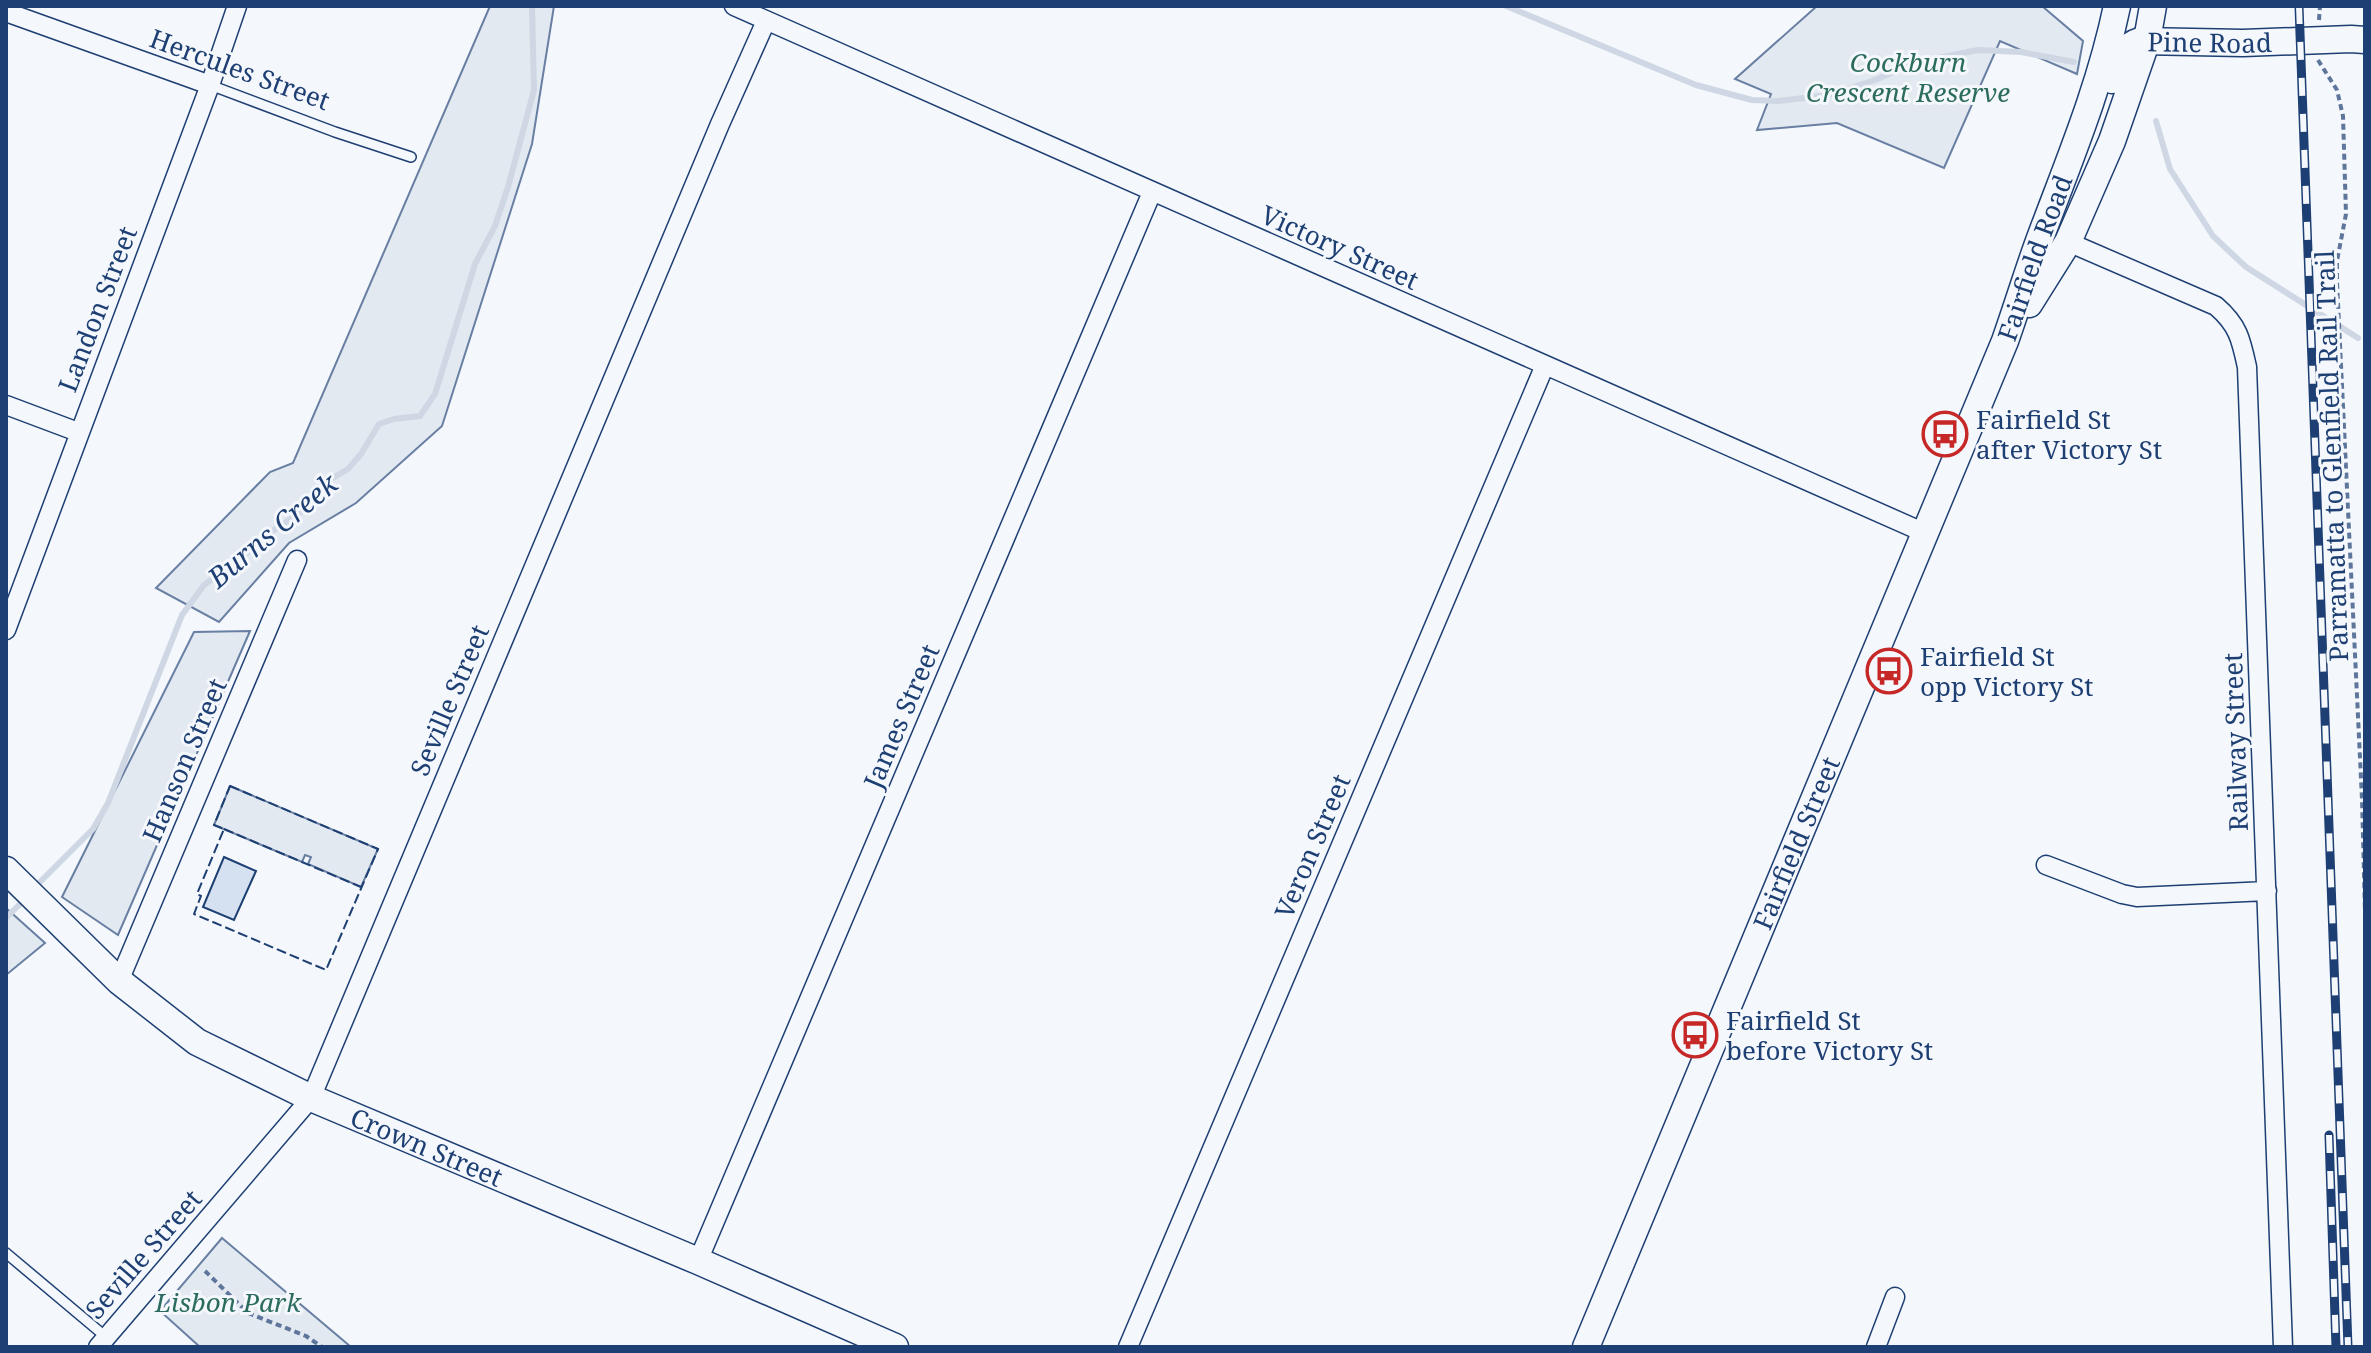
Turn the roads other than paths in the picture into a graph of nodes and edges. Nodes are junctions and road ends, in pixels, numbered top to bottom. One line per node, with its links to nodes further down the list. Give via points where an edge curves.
1 (237, 6): 9 (street, Landon Street)
2 (734, 6): 6 (street, Victory Street)
3 (2117, 6): 12 (main road, Fairfield Road, via 2089,111)
4 (2153, 6): 7 (main road, Fairfield Road)
5 (6, 12): 9 (street, Hercules Street)
6 (766, 21): 11 (street, Victory Street); 25 (street, Seville Street)
7 (2147, 40): 8 (main road, Pine Road); 12 (main road, Pine Road, via 2132,43 2121,56 2095,132); 13 (main road, Fairfield Road, via 2112,141)
8 (2365, 40)
9 (210, 85): 10 (lane, Hercules Street); 17 (street, Landon Street)
10 (411, 157)
11 (1152, 192): 15 (street, Victory Street); 27 (street, James Street)
12 (2039, 242): 14 (main road, Fairfield Road)
13 (2068, 242): 14 (main road, Fairfield Road); 23 (street, Railway Street, via 2216,306 2238,331 2249,397)
14 (2005, 341): 18 (main road, Fairfield Street)
15 (1545, 365): 18 (street, Victory Street); 31 (street, Veron Street)
16 (6, 405): 17 (street)
17 (78, 432): 20 (street, Landon Street)
18 (1925, 533): 32 (main road, Fairfield Street)
19 (297, 560): 24 (street, Hanson Street)
20 (6, 630)
21 (2046, 865): 23 (street, via 2137,897)
22 (6, 870): 24 (main road, Crown Street)
23 (2267, 891): 34 (street, Railway Street)
24 (119, 981): 25 (main road, Crown Street, via 197,1042)
25 (311, 1098): 27 (main road, Crown Street); 29 (street, Seville Street)
26 (6, 1253): 29 (lane)
27 (698, 1261): 30 (main road, Crown Street)
28 (1895, 1297): 33 (street)
29 (102, 1342)
30 (894, 1347)
31 (1128, 1347)
32 (1586, 1347)
33 (1876, 1347)
34 (2283, 1347)

